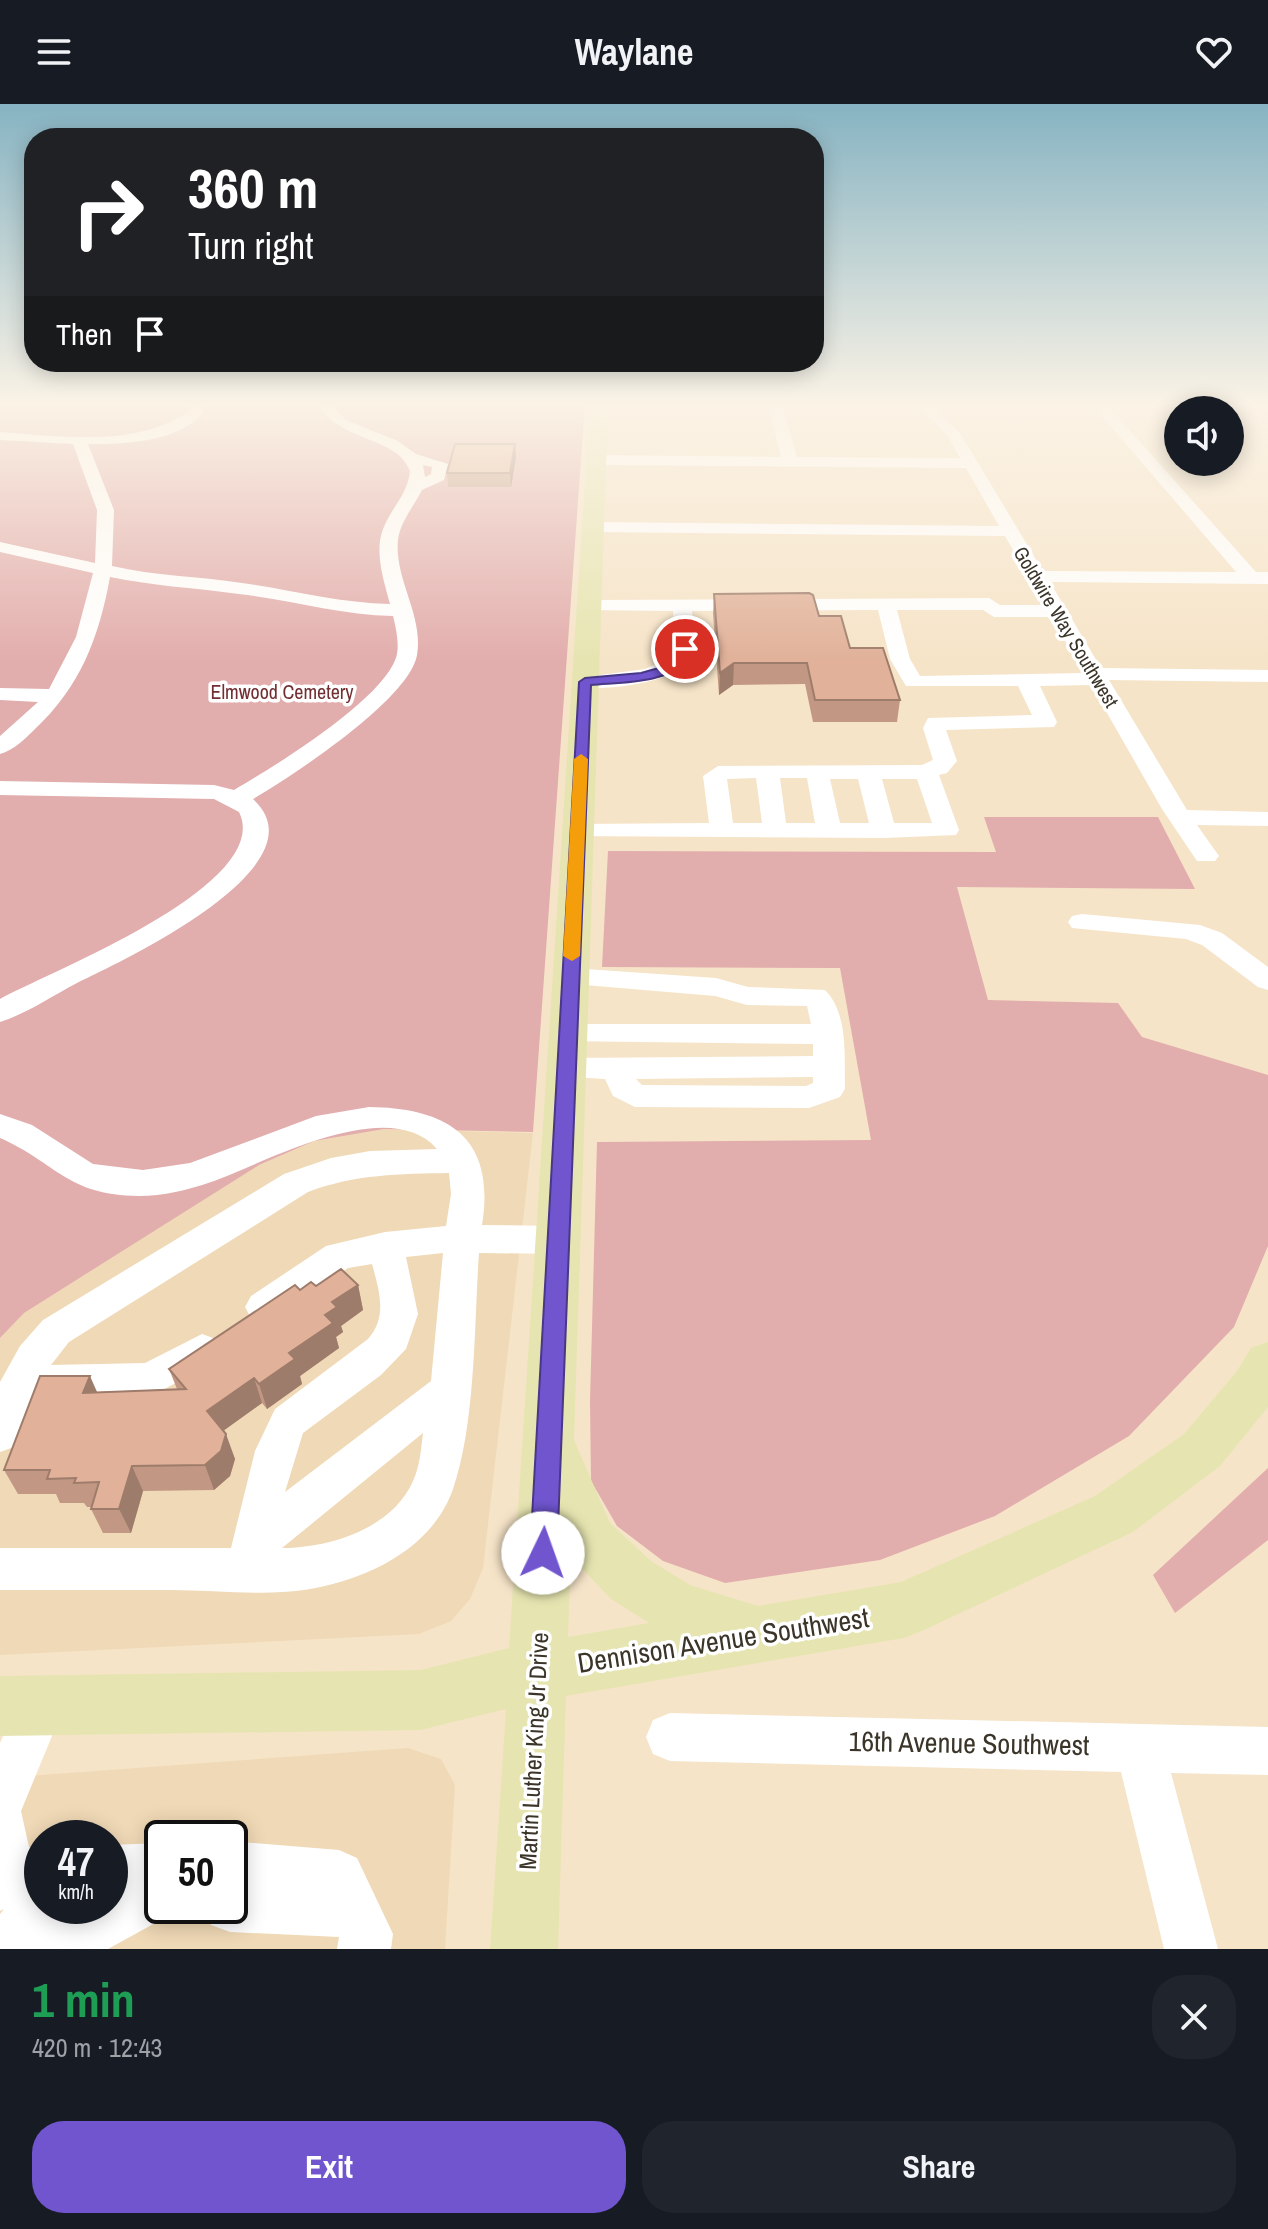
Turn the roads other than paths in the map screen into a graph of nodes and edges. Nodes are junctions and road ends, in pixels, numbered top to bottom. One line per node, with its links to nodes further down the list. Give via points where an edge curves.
1 (100, 489): 9 (street, via 107,520)
2 (414, 489): 15 (street, via 395,519 389,541)
3 (594, 489): 6 (main road, Martin Luther King Jr Drive)
4 (985, 489): 7 (street, Goldwire Way Southwest)
5 (1177, 489): 11 (street)
6 (592, 527): 7 (street); 14 (main road, Martin Luther King Jr Drive)
7 (1008, 531): 10 (street, Goldwire Way Southwest)
8 (0, 547): 9 (street)
9 (102, 569): 15 (street, via 352,609); 22 (street, via 87,644)
10 (1039, 576): 11 (street); 16 (street, Goldwire Way Southwest)
11 (1259, 578)
12 (886, 604): 13 (street); 16 (street, via 989,604 994,611); 19 (street, via 900,659 913,682)
13 (682, 605): 14 (street); 20 (street, via 685,659 641,677)
14 (589, 606): 20 (main road, Martin Luther King Jr Drive)
15 (400, 610): 29 (street, via 407,648 400,671 311,754)
16 (1059, 611): 18 (street, Goldwire Way Southwest)
17 (1268, 676): 18 (street)
18 (1098, 677): 19 (street); 30 (street, Goldwire Way Southwest)
19 (1026, 680): 27 (street, via 1046,722 936,723 945,761)
20 (585, 682): 32 (main road, Martin Luther King Jr Drive)
21 (0, 694): 22 (street)
22 (56, 696): 23 (street)
23 (0, 747)
24 (767, 771): 25 (street); 33 (street, via 715,776); 34 (street)
25 (817, 771): 26 (street); 35 (street)
26 (868, 771): 27 (street); 36 (street)
27 (926, 771): 36 (street, via 947,830)
28 (0, 788): 29 (street, via 194,791)
29 (237, 798): 41 (street, via 251,811 257,832 248,855 226,883 160,931)
30 (1181, 817): 31 (street); 37 (street, Goldwire Way Southwest)
31 (1268, 819)
32 (578, 831): 33 (street); 39 (main road, Martin Luther King Jr Drive)
33 (722, 831): 34 (street)
34 (775, 831): 35 (street)
35 (829, 831): 36 (street)
36 (884, 831)
37 (1206, 856)
38 (1082, 922): 40 (street, via 1190,931 1212,939)
39 (571, 977): 42 (street, via 716,987 747,996 815,997); 43 (main road, Martin Luther King Jr Drive)
40 (1268, 981)
41 (0, 1012)
42 (828, 1034): 43 (street); 43 (street, via 829,1089 809,1097 635,1096 624,1088 616,1068)
43 (567, 1051): 47 (main road, Martin Luther King Jr Drive)
44 (0, 1126): 45 (street, via 31,1137 75,1170 117,1182 170,1181 294,1134 382,1118 415,1122 442,1134)
45 (463, 1160): 46 (street, via 469,1181); 50 (street, via 370,1163 296,1183 70,1321 34,1357)
46 (462, 1239): 47 (street); 48 (street); 51 (street)
47 (558, 1240): 53 (main road, Martin Luther King Jr Drive)
48 (385, 1246): 50 (street, via 339,1256 182,1364 150,1380); 54 (street, via 399,1308 394,1338 290,1420 275,1453)
49 (1268, 1363): 56 (main road, Dennison Avenue Southwest, via 1202,1450 1114,1514 904,1610)
50 (20, 1382): 52 (street)
51 (450, 1389): 54 (street); 54 (street, via 432,1489 399,1529 359,1555 303,1569)
52 (0, 1434)
53 (549, 1436): 56 (main road, via 591,1541 631,1580 677,1609); 57 (main road, Martin Luther King Jr Drive)
54 (251, 1557): 55 (street)
55 (0, 1569)
56 (760, 1634): 57 (main road, Dennison Avenue Southwest)
57 (538, 1671): 58 (main road, Dennison Avenue Southwest, via 421,1700); 72 (main road, Martin Luther King Jr Drive)
58 (20, 1706): 62 (street)
59 (670, 1737): 60 (street, 16th Avenue Southwest)
60 (1139, 1746): 61 (street, 16th Avenue Southwest); 73 (street)
61 (1268, 1751)
62 (0, 1800)
63 (0, 1822): 65 (street)
64 (248, 1868): 69 (street, via 339,1876)
65 (16, 1877)
66 (136, 1890): 71 (street)
67 (248, 1909): 69 (street)
68 (26, 1924): 70 (street)
69 (360, 1930)
70 (6, 1949)
71 (62, 1949)
72 (524, 1949)
73 (1191, 1949)

